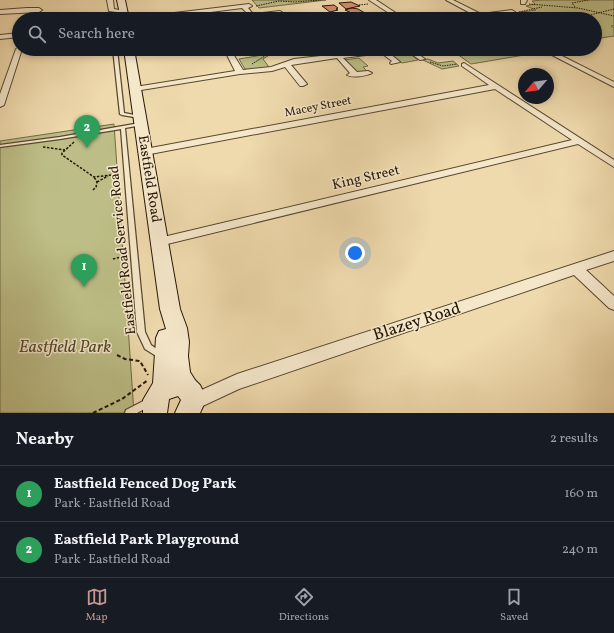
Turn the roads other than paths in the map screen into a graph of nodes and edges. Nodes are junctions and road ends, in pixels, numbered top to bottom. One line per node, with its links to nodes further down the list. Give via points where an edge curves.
1 (110, 0): 7 (street)
2 (121, 0): 8 (main road)
3 (372, 0): 11 (street)
4 (449, 0): 12 (street)
5 (39, 10): 6 (street)
6 (0, 12)
7 (118, 12)
8 (119, 12)
9 (205, 12): 10 (street, via 246,7)
10 (249, 12)
11 (391, 12)
12 (474, 12)
13 (12, 36): 14 (street)
14 (0, 37)
15 (17, 56): 33 (street)
16 (116, 56): 34 (lane)
17 (130, 56): 32 (main road, Eastfield Road)
18 (231, 56): 27 (street)
19 (339, 56): 25 (street); 28 (street, via 353,75)
20 (390, 56): 24 (street, via 398,62)
21 (418, 56): 23 (street)
22 (558, 56): 30 (street)
23 (422, 59)
24 (393, 63)
25 (285, 64): 27 (street, via 272,69); 29 (street)
26 (462, 64): 31 (street)
27 (239, 72): 32 (street)
28 (368, 73)
29 (303, 84)
30 (614, 85)
31 (496, 86): 38 (street); 40 (street, Macey Street)
32 (135, 90): 36 (main road, Eastfield Road)
33 (0, 105)
34 (122, 114): 35 (lane); 36 (lane)
35 (122, 120)
36 (140, 121): 37 (lane); 40 (main road, Eastfield Road)
37 (123, 127): 39 (lane); 47 (lane, Eastfield Road Service Road, via 141,332 148,347)
38 (580, 141): 41 (street); 42 (street, King Street)
39 (0, 146)
40 (145, 152): 42 (main road, Eastfield Road)
41 (614, 164)
42 (159, 242): 46 (main road, Eastfield Road)
43 (614, 256): 44 (street, Blazey Road)
44 (576, 269): 45 (street); 48 (street, Blazey Road)
45 (614, 304)
46 (170, 308): 47 (main road, Eastfield Road); 48 (main road, Eastfield Road, via 177,335)
47 (166, 361): 48 (main road, Eastfield Road)
48 (179, 402): 49 (lane)
49 (129, 413)

